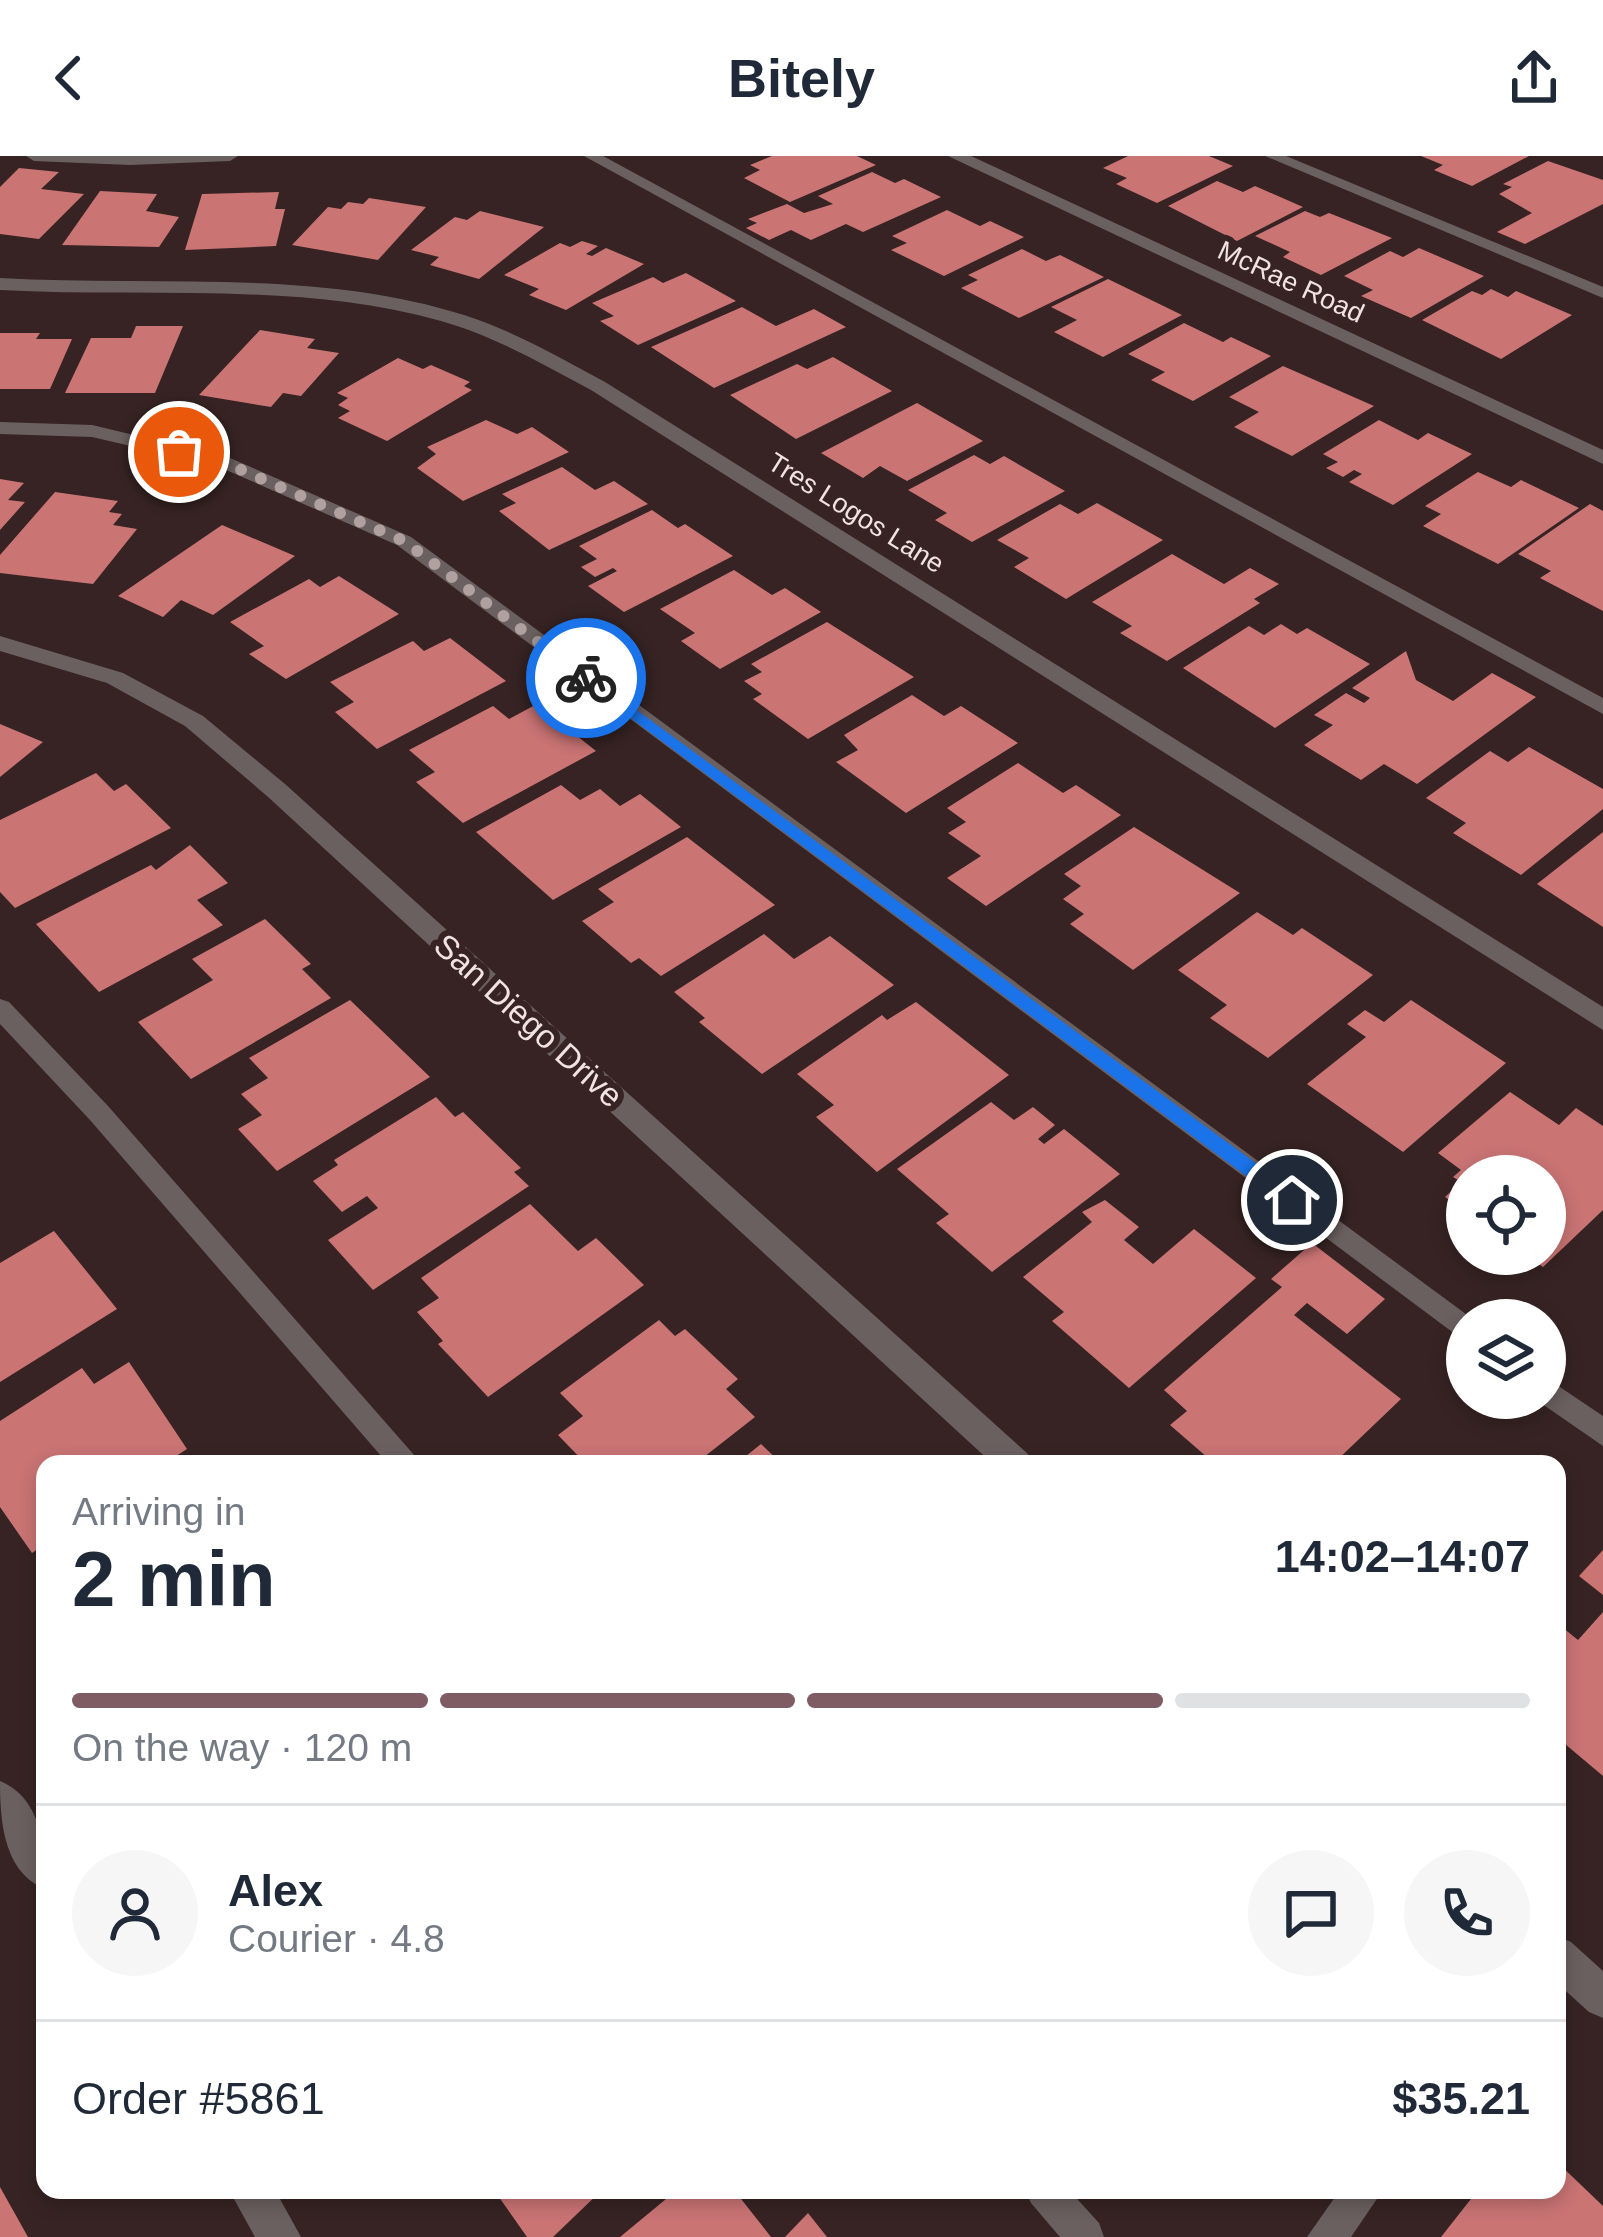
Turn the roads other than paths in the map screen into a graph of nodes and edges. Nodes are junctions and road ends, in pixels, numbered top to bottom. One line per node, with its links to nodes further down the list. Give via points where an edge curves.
1 (34, 156): 2 (lane)
2 (230, 156)
3 (592, 156): 11 (lane)
4 (957, 156): 9 (street, McRae Road)
5 (1273, 156): 7 (lane)
6 (0, 284): 13 (street, Tres Logos Lane, via 280,289 442,315 516,340)
7 (1603, 293)
8 (0, 428): 14 (lane, via 92,431 223,462 404,541)
9 (1603, 458)
10 (0, 643): 18 (street, San Diego Drive, via 115,678 194,721)
11 (1603, 707)
12 (0, 1009): 17 (lane)
13 (1603, 1019)
14 (1446, 1315)
15 (1566, 1406): 16 (lane)
16 (1603, 1433)
17 (399, 1455)
18 (1006, 1455)
19 (0, 1800): 20 (street)
20 (36, 1856)
21 (1566, 1964): 22 (street)
22 (1603, 1998)
23 (256, 2199): 26 (street)
24 (1052, 2199): 27 (lane)
25 (1357, 2199): 28 (lane)
26 (280, 2237)
27 (1085, 2237)
28 (1326, 2237)

